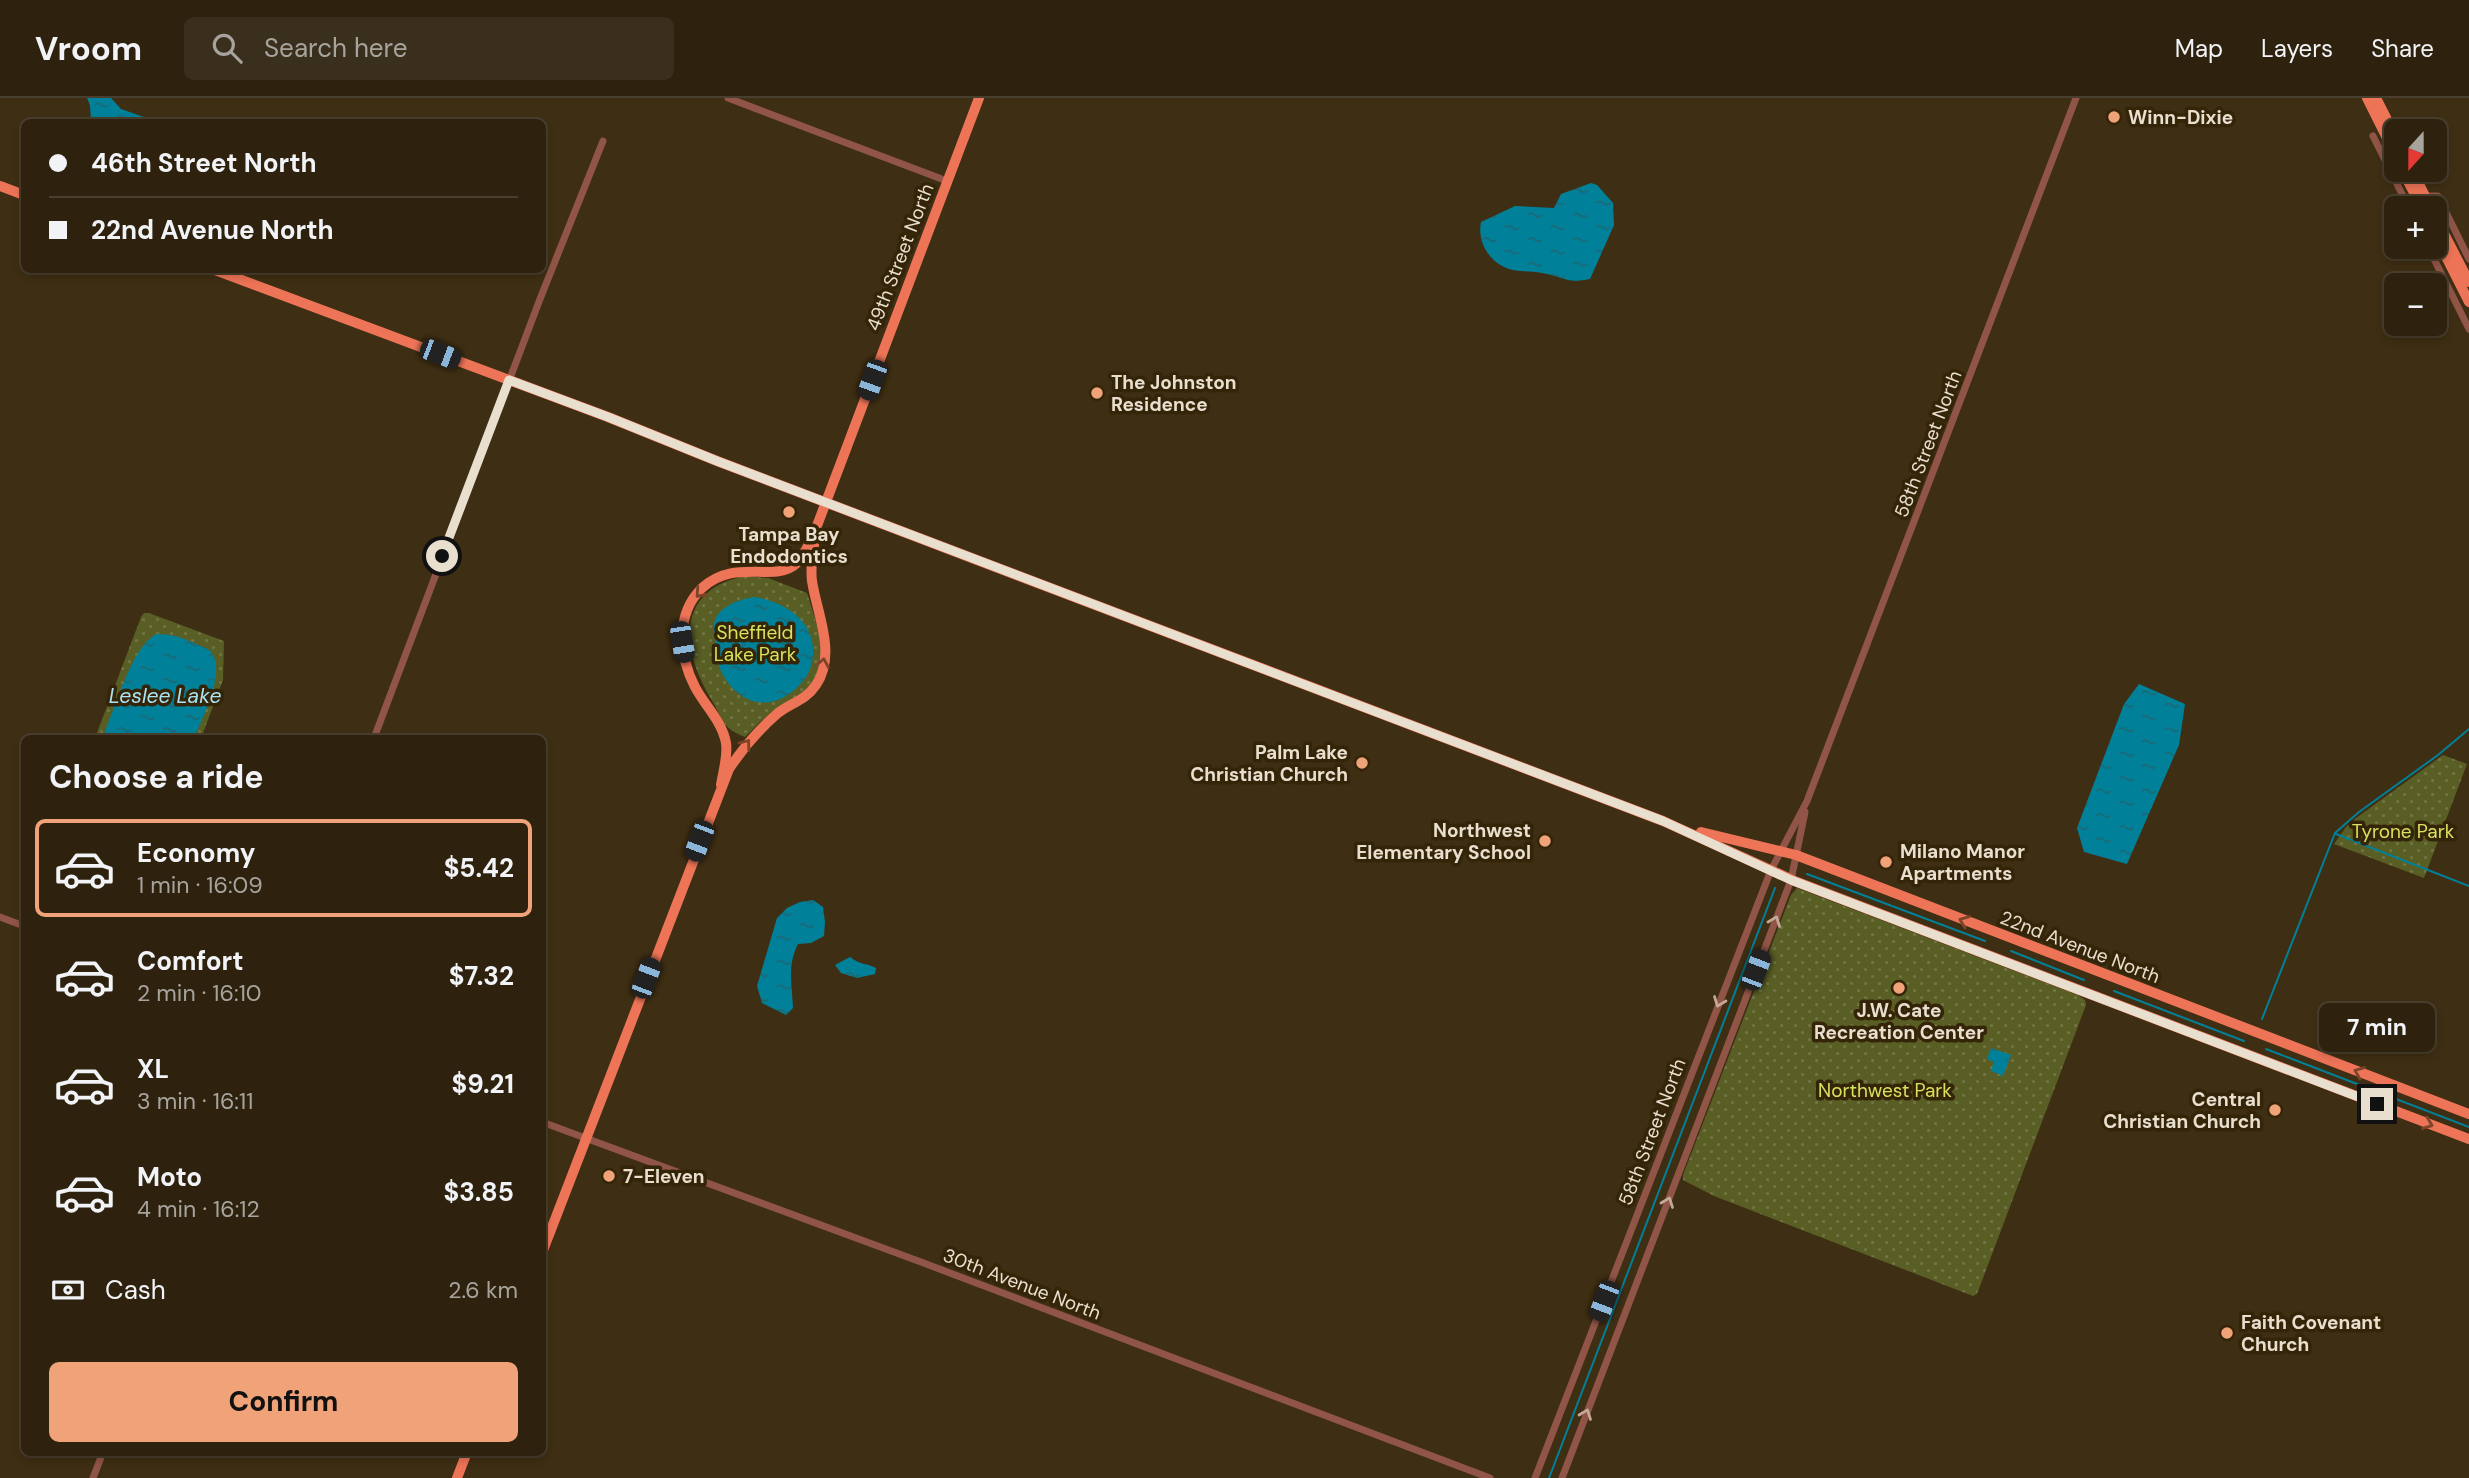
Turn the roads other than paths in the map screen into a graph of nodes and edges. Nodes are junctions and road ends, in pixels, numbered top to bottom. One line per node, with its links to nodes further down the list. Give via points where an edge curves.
1 (728, 98): 10 (street)
2 (979, 98): 10 (main road, 49th Street North)
3 (2076, 98): 30 (street, 58th Street North)
4 (2367, 98): 7 (main road)
5 (2376, 98): 6 (main road)
6 (2387, 119)
7 (2384, 132)
8 (2373, 136): 14 (street)
9 (603, 141): 25 (street)
10 (947, 181): 26 (main road, 49th Street North)
11 (2418, 182): 15 (main road)
12 (0, 186): 13 (main road)
13 (21, 194)
14 (2403, 196)
15 (2425, 196)
16 (2447, 215): 18 (street)
17 (2447, 239): 22 (main road)
18 (2469, 258)
19 (2434, 259): 24 (street)
20 (2447, 259): 23 (main road)
21 (223, 273): 25 (main road, 22nd Avenue North)
22 (2469, 282)
23 (2469, 302)
24 (2469, 329)
25 (509, 380): 26 (main road, 22nd Avenue North); 28 (street)
26 (826, 502): 27 (main road, 49th Street North); 31 (main road, 22nd Avenue North)
27 (816, 531): 29 (main road, 49th Street North, one-way to 27, via 754,734 809,693 822,674 826,648 811,577); 29 (main road, 49th Street North, one-way to 29, via 796,565 775,572 723,575 699,592 685,616 682,642 687,666 726,745)
28 (375, 735)
29 (721, 785): 40 (main road, 49th Street North)
30 (1807, 801): 32 (street, 58th Street North); 33 (street, 58th Street North)
31 (1675, 826): 32 (main road, 22nd Avenue North); 34 (main road, 22nd Avenue North)
32 (1782, 852): 33 (main road, 22nd Avenue North); 34 (street, 58th Street North)
33 (1796, 855): 35 (street, 58th Street North); 38 (main road, 22nd Avenue North, one-way to 33)
34 (1771, 870): 35 (main road, 22nd Avenue North); 48 (street, 58th Street North, one-way to 48)
35 (1791, 880): 41 (main road, 22nd Avenue North, one-way to 41); 49 (street, 58th Street North, one-way to 35)
36 (0, 916): 37 (street)
37 (21, 925)
38 (2469, 1114)
39 (546, 1124): 40 (street, 30th Avenue North)
40 (587, 1139): 42 (main road, 49th Street North); 47 (street, 30th Avenue North)
41 (2469, 1139)
42 (546, 1243)
43 (101, 1456): 45 (street)
44 (465, 1456): 46 (main road)
45 (93, 1478)
46 (457, 1478)
47 (1490, 1478)
48 (1535, 1478)
49 (1562, 1478)

